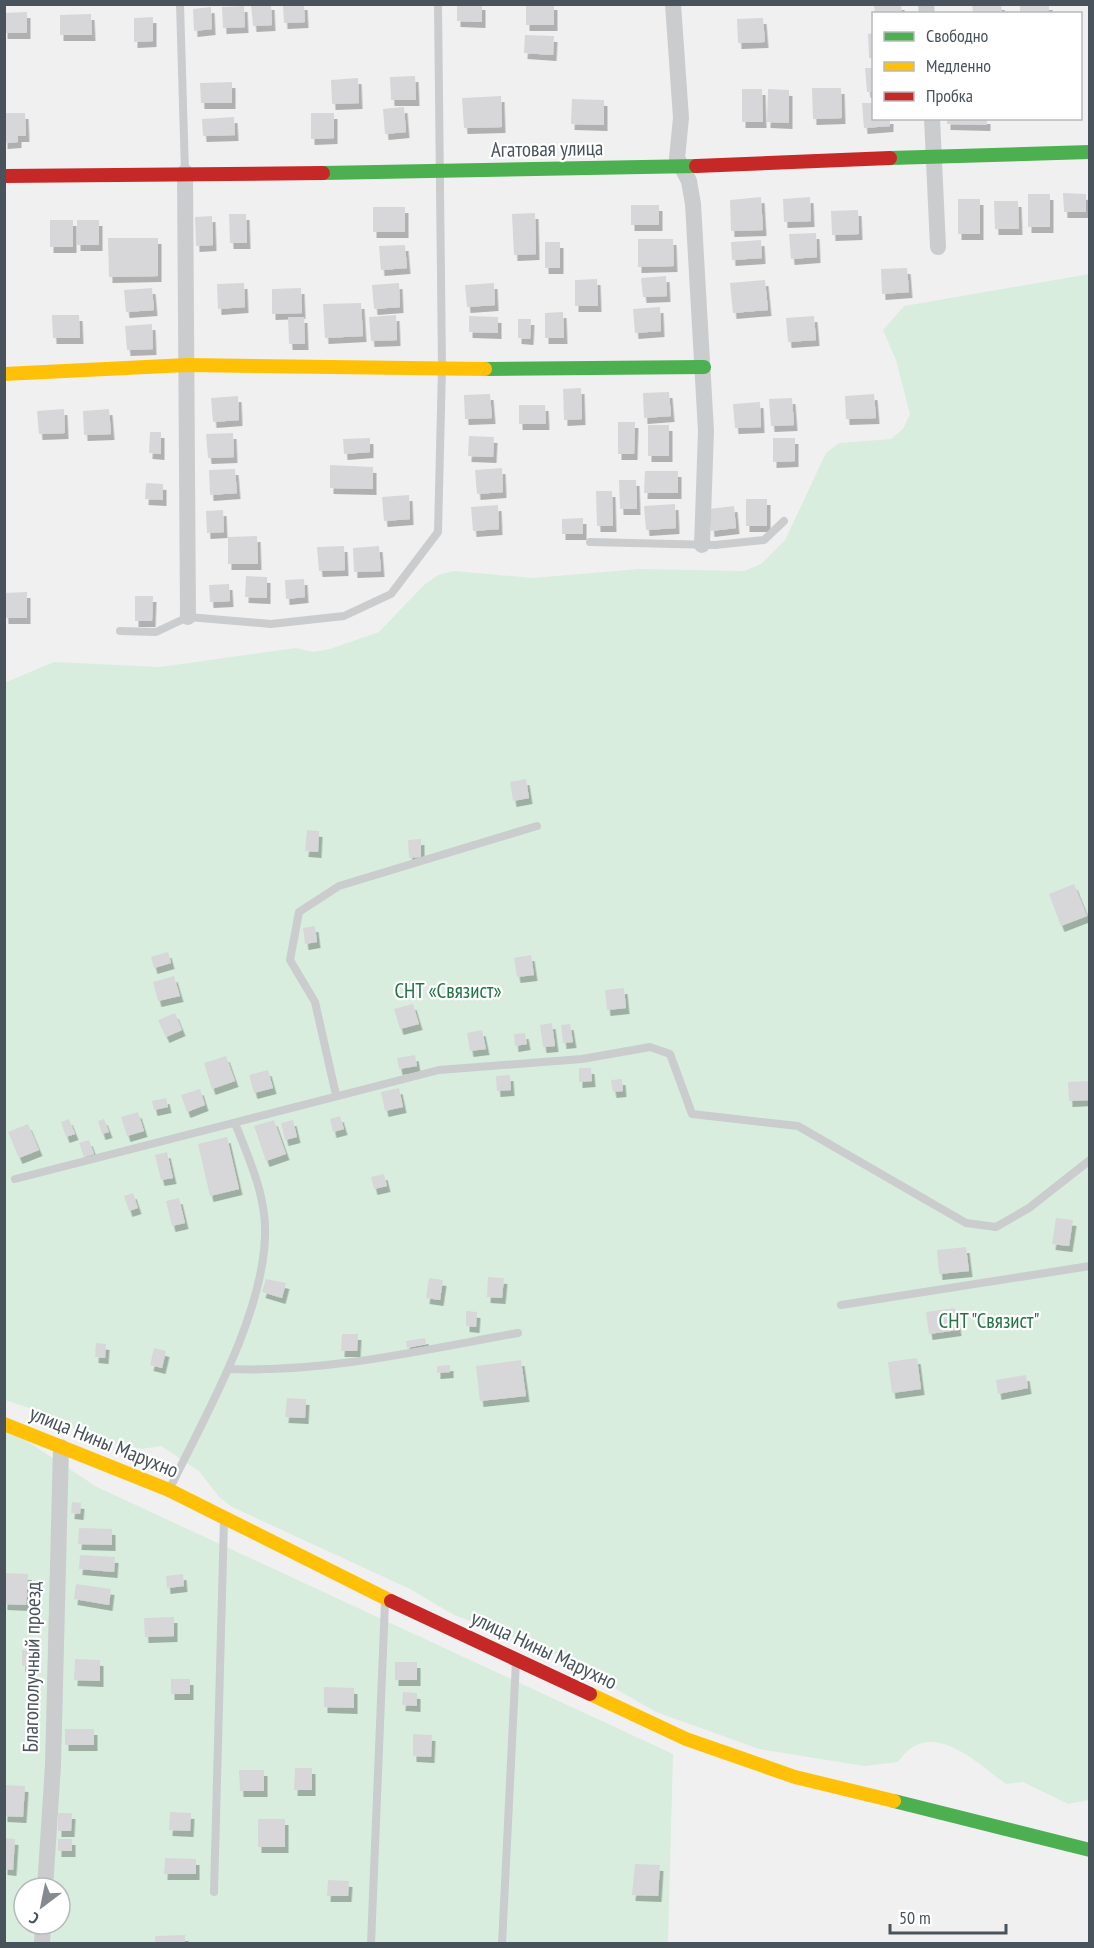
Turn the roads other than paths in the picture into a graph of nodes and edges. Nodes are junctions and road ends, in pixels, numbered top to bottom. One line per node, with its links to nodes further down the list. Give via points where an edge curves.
1 (180, 4): 8 (lane)
2 (438, 4): 9 (lane)
3 (673, 4): 7 (street, via 681,118 676,151)
4 (932, 120): 6 (street)
5 (1089, 152): 6 (street, Агатовая улица)
6 (934, 155): 7 (street, Агатовая улица); 11 (street)
7 (683, 167): 9 (street, Агатовая улица); 13 (street, via 690,181 693,204)
8 (185, 172): 9 (street, Агатовая улица); 10 (street, Агатовая улица); 12 (street)
9 (438, 172): 14 (lane)
10 (4, 176)
11 (938, 247)
12 (187, 365): 14 (street); 15 (street); 19 (street)
13 (704, 366): 14 (street); 18 (street)
14 (442, 368): 19 (lane, via 438,532 391,594 344,616 271,624)
15 (4, 374)
16 (784, 521): 18 (lane, via 764,540)
17 (590, 542): 18 (lane)
18 (702, 545)
19 (188, 617): 20 (lane, via 156,632)
20 (120, 632)
21 (537, 826): 22 (lane, via 339,886 299,912 290,960 315,1002)
22 (336, 1095): 23 (lane); 24 (lane, via 439,1070 582,1059 650,1047 670,1054 692,1113 798,1126 966,1223 996,1227 1029,1208)
23 (235, 1123): 25 (lane); 29 (lane, via 258,1182 266,1236 259,1281)
24 (1089, 1160)
25 (15, 1179)
26 (1089, 1266): 27 (lane)
27 (841, 1305)
28 (518, 1333): 29 (lane, via 360,1361 274,1371)
29 (228, 1369): 32 (lane)
30 (4, 1424): 31 (street, улица Нины Марухно)
31 (62, 1447): 32 (street, улица Нины Марухно); 37 (street, Благополучный проезд)
32 (169, 1490): 33 (street, улица Нины Марухно)
33 (224, 1517): 34 (street, улица Нины Марухно); 38 (lane)
34 (386, 1598): 35 (street, улица Нины Марухно); 39 (lane)
35 (516, 1661): 36 (street, улица Нины Марухно, via 686,1740 795,1777); 40 (lane)
36 (1089, 1850)
37 (46, 1876)
38 (214, 1892)
39 (370, 1944)
40 (502, 1944)

